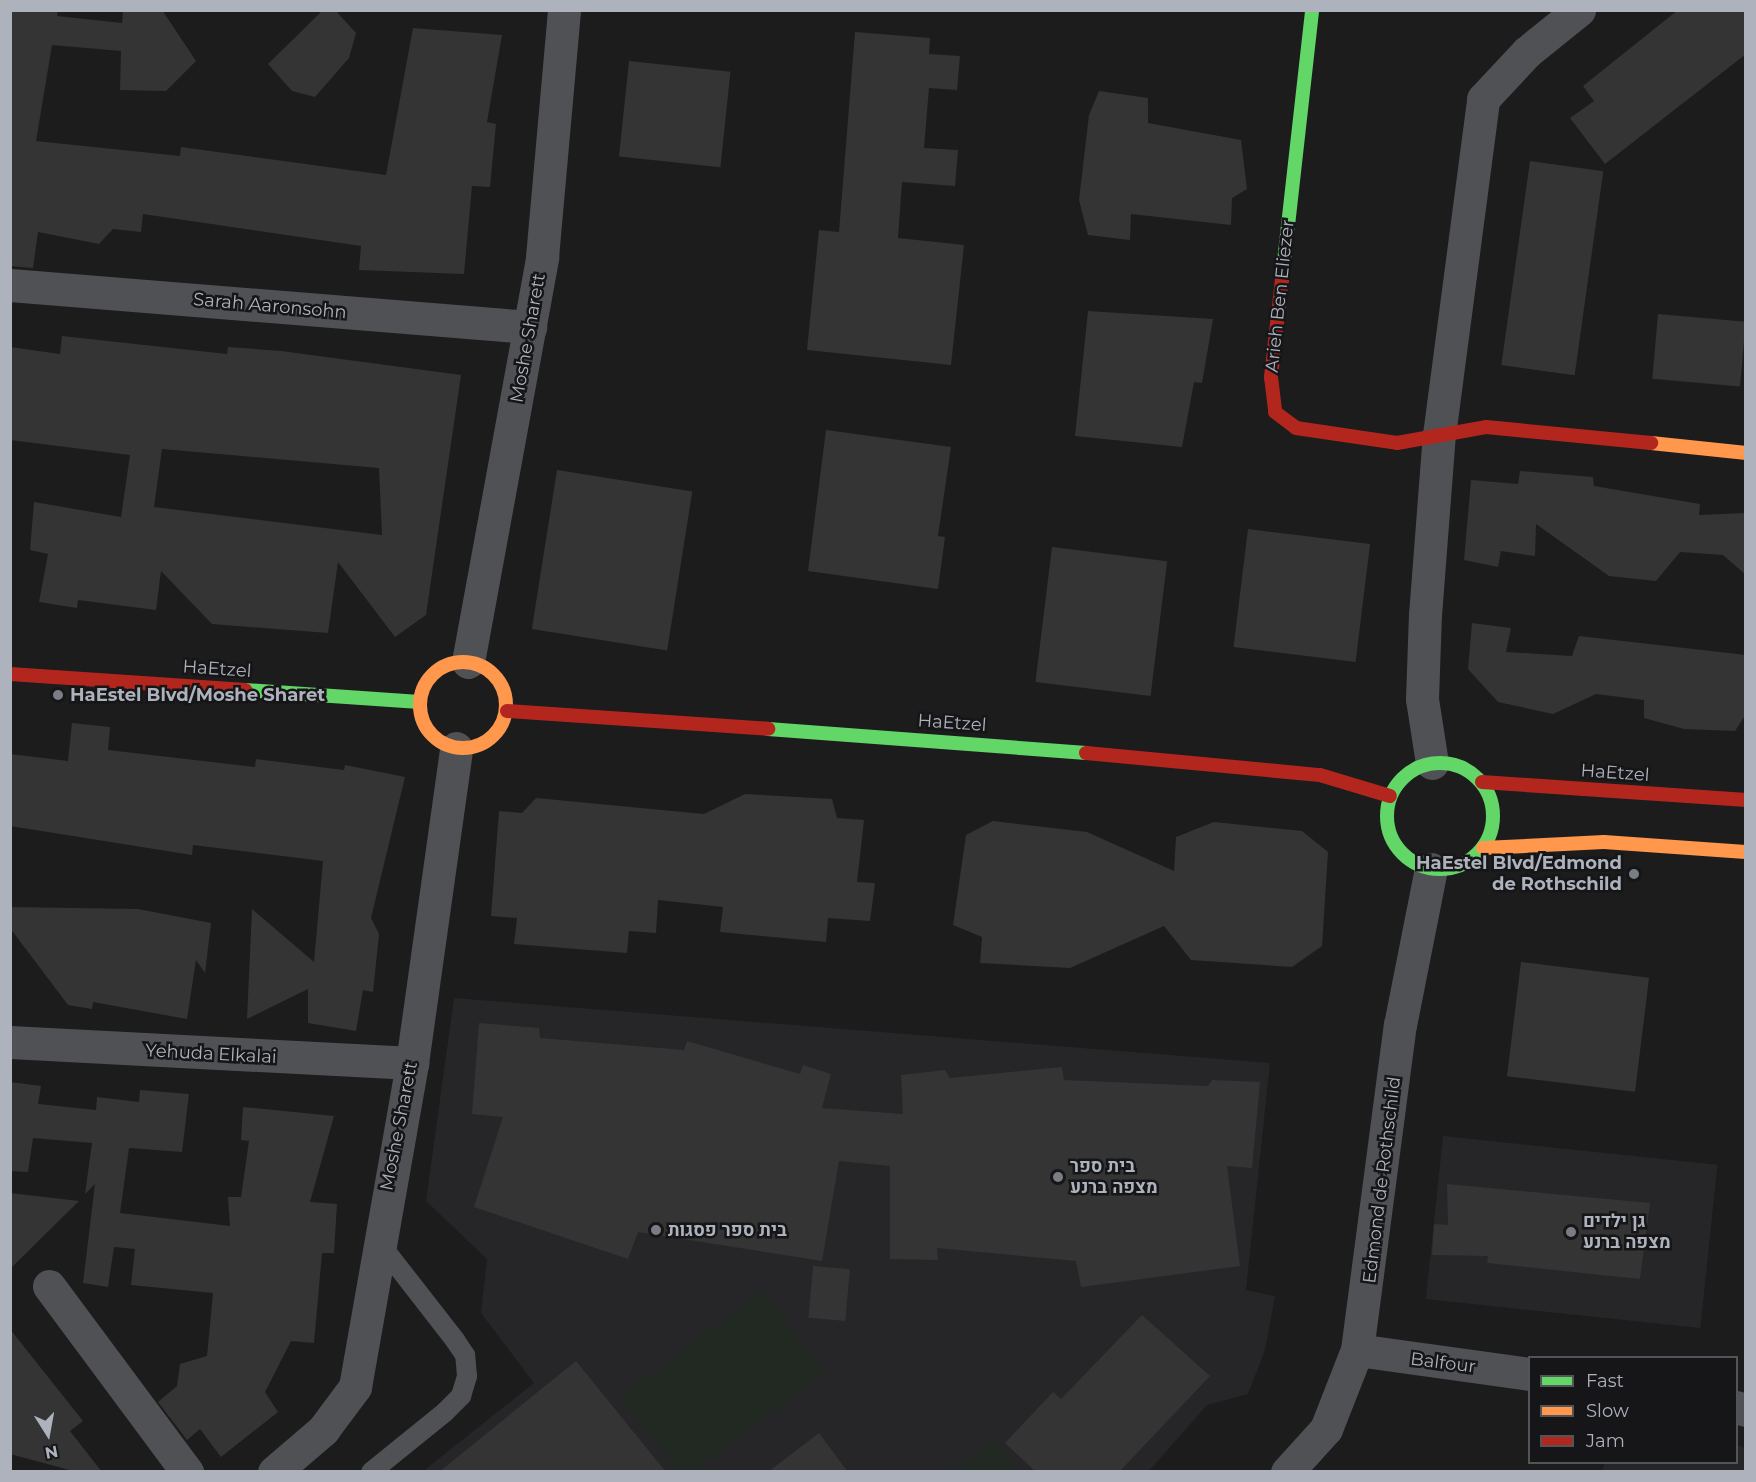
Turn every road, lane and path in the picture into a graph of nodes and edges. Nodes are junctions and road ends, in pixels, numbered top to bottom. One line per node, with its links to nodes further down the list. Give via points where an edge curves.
1 (564, 10): 5 (street, Moshe Sharett, via 565,44)
2 (1312, 10): 6 (street, Arieh Ben Eliezer, via 1270,377 1275,412 1296,428 1388,442)
3 (1579, 10): 6 (street, via 1527,51 1484,99)
4 (10, 285): 5 (street, Sarah Aaronsohn)
5 (530, 327): 8 (street, Moshe Sharett)
6 (1439, 435): 7 (street, Arieh Ben Eliezer, via 1486,427); 13 (street, via 1422,699)
7 (1746, 453)
8 (468, 662): 10 (street, via 436,672); 11 (street, via 498,679)
9 (10, 674): 10 (street, HaEtzel)
10 (420, 702): 12 (street, via 425,727)
11 (507, 711): 12 (street, via 489,740); 15 (street, HaEtzel, via 993,744 1253,768 1320,775)
12 (456, 748): 21 (street, Moshe Sharett)
13 (1432, 763): 14 (street, via 1458,765); 15 (street, via 1407,774)
14 (1482, 782): 16 (street, HaEtzel); 17 (street, via 1494,819)
15 (1390, 796): 19 (street, via 1390,836 1413,863)
16 (1746, 800)
17 (1484, 848): 18 (street, via 1604,842); 19 (street, via 1460,866)
18 (1746, 852)
19 (1431, 869): 24 (street, Edmond de Rothschild, via 1400,1025)
20 (10, 1042): 21 (street, Yehuda Elkalai)
21 (412, 1063): 22 (street, Moshe Sharett)
22 (381, 1245): 27 (street, Moshe Sharett, via 355,1387 323,1430); 28 (lane, via 465,1355 467,1376 461,1396 445,1412)
23 (49, 1286): 26 (street)
24 (1357, 1350): 25 (street, Balfour); 29 (street, Edmond de Rothschild, via 1326,1429)
25 (1528, 1374)
26 (187, 1472)
27 (274, 1472)
28 (370, 1472)
29 (1287, 1472)

